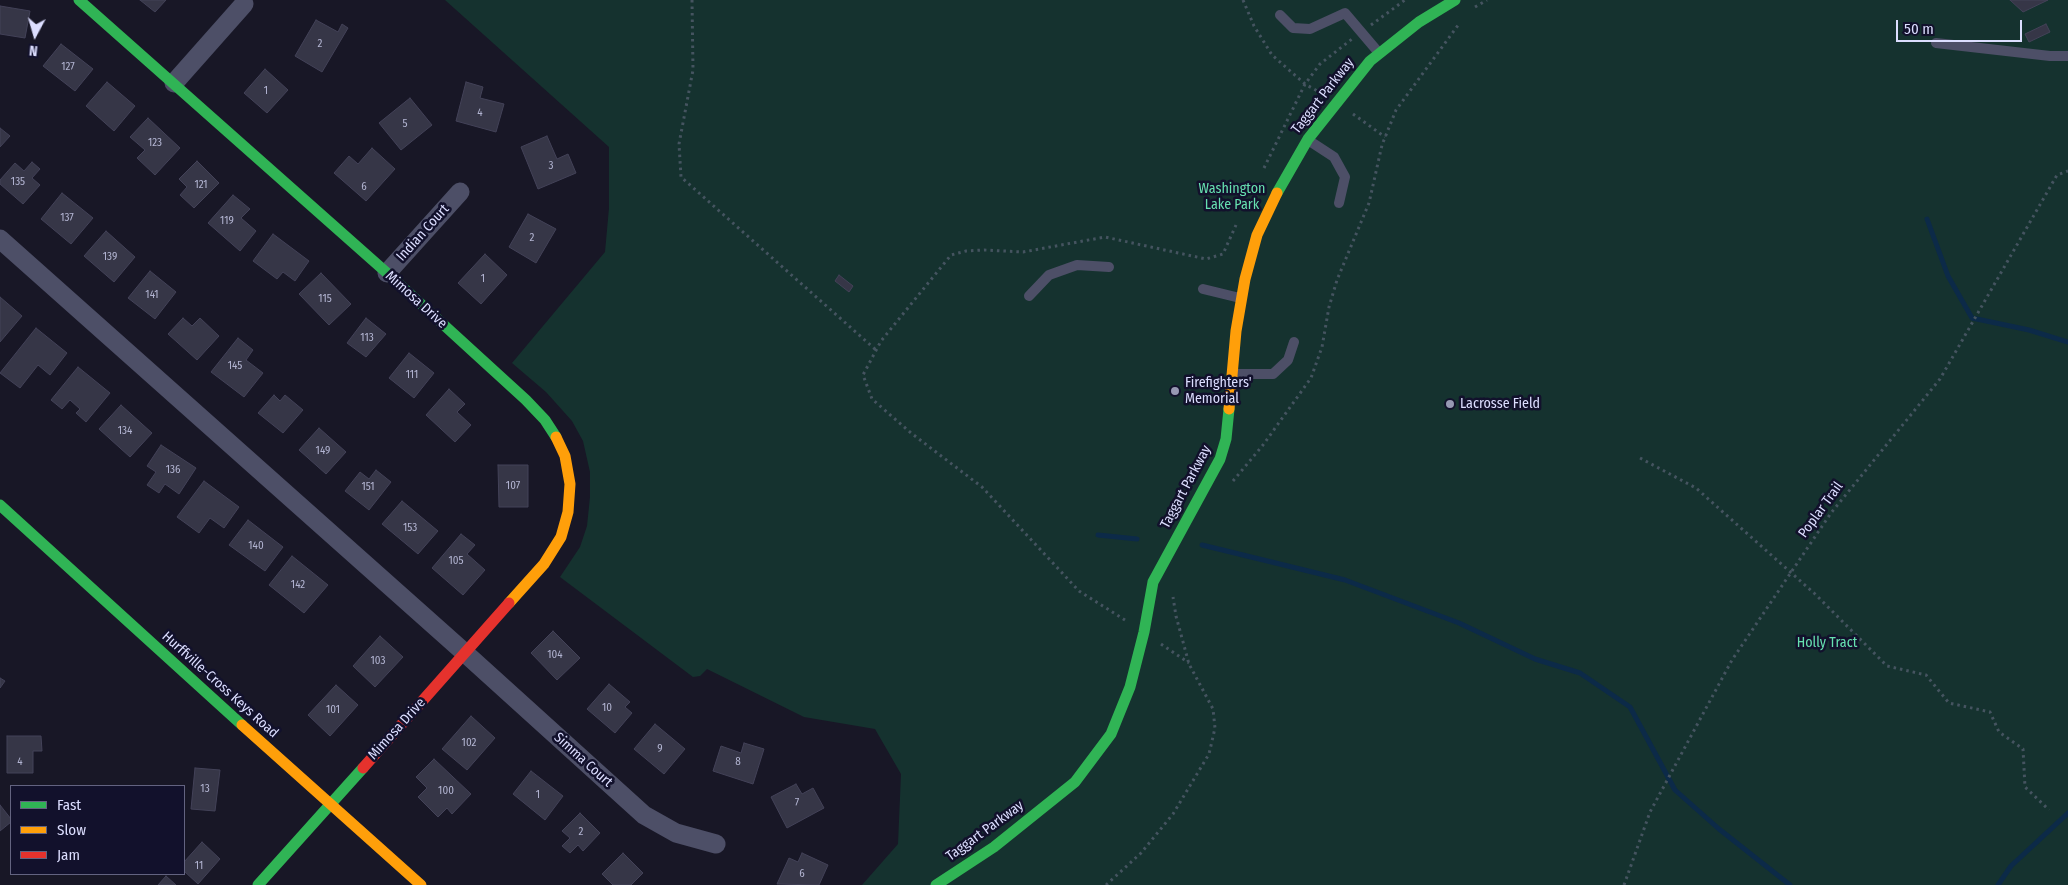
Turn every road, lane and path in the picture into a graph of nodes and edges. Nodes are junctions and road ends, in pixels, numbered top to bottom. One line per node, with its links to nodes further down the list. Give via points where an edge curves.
1 (79, 0): 15 (street, Mimosa Drive)
2 (692, 0): 30 (path, via 693,70 679,144 681,177)
3 (1242, 0): 16 (path, via 1272,55)
4 (1405, 0): 11 (path)
5 (1455, 0): 13 (street, Taggart Parkway, via 1419,22)
6 (1487, 0): 8 (path)
7 (244, 4): 15 (street)
8 (1470, 10)
9 (1280, 15): 11 (lane, via 1293,28 1310,29 1345,13)
10 (1464, 17): 33 (path, via 1396,110 1382,145 1369,203 1337,280 1322,347 1311,378)
11 (1362, 32): 13 (lane); 16 (path, via 1320,64)
12 (1936, 43): 14 (lane)
13 (1379, 54): 17 (street, Taggart Parkway)
14 (2068, 56)
15 (174, 83): 25 (street, Mimosa Drive)
16 (1305, 84): 19 (path)
17 (1308, 139): 21 (lane, via 1334,157 1345,177); 28 (street, Taggart Parkway, via 1282,182 1258,235)
18 (2068, 171): 35 (path, Poplar Trail, via 2057,175 1940,379 1831,514)
19 (1262, 172)
20 (460, 192): 25 (street, Indian Court)
21 (1338, 203)
22 (1237, 223): 30 (path, via 1223,254 1206,259 1105,237 1023,252 966,251 951,255)
23 (0, 239): 39 (street)
24 (1110, 266): 27 (lane, via 1077,265 1049,275)
25 (387, 273): 39 (street, Mimosa Drive, via 536,409 565,456 570,498 561,537 533,578)
26 (1203, 289): 28 (lane)
27 (1029, 296)
28 (1241, 298): 31 (street, Taggart Parkway)
29 (1294, 342): 31 (lane, via 1288,360 1273,374)
30 (876, 350): 37 (path, via 863,375 872,399 982,487 1079,591)
31 (1231, 374): 46 (street, Taggart Parkway, via 1226,439 1220,459 1153,582 1130,688 1111,734 1075,782 994,847)
32 (1640, 458): 35 (path, via 1696,488)
33 (1229, 487)
34 (0, 506): 41 (street, Hurffville-Cross Keys Road)
35 (1791, 572): 42 (path, via 1887,666 1926,675 1949,703 1990,712 1999,732 2023,749 2025,787); 48 (path, Poplar Trail, via 1732,660 1674,767 1650,812)
36 (1172, 591): 40 (path)
37 (1126, 621)
38 (1155, 639): 40 (path)
39 (465, 653): 41 (street, Mimosa Drive); 43 (street, Simma Court, via 644,815 676,833)
40 (1189, 664): 47 (path, via 1214,709 1215,728 1209,754 1173,814 1141,853)
41 (329, 804): 44 (street, Mimosa Drive); 45 (street, Hurffville-Cross Keys Road)
42 (2049, 810)
43 (716, 844)
44 (258, 885)
45 (421, 885)
46 (936, 885)
47 (1106, 885)
48 (1624, 885)

